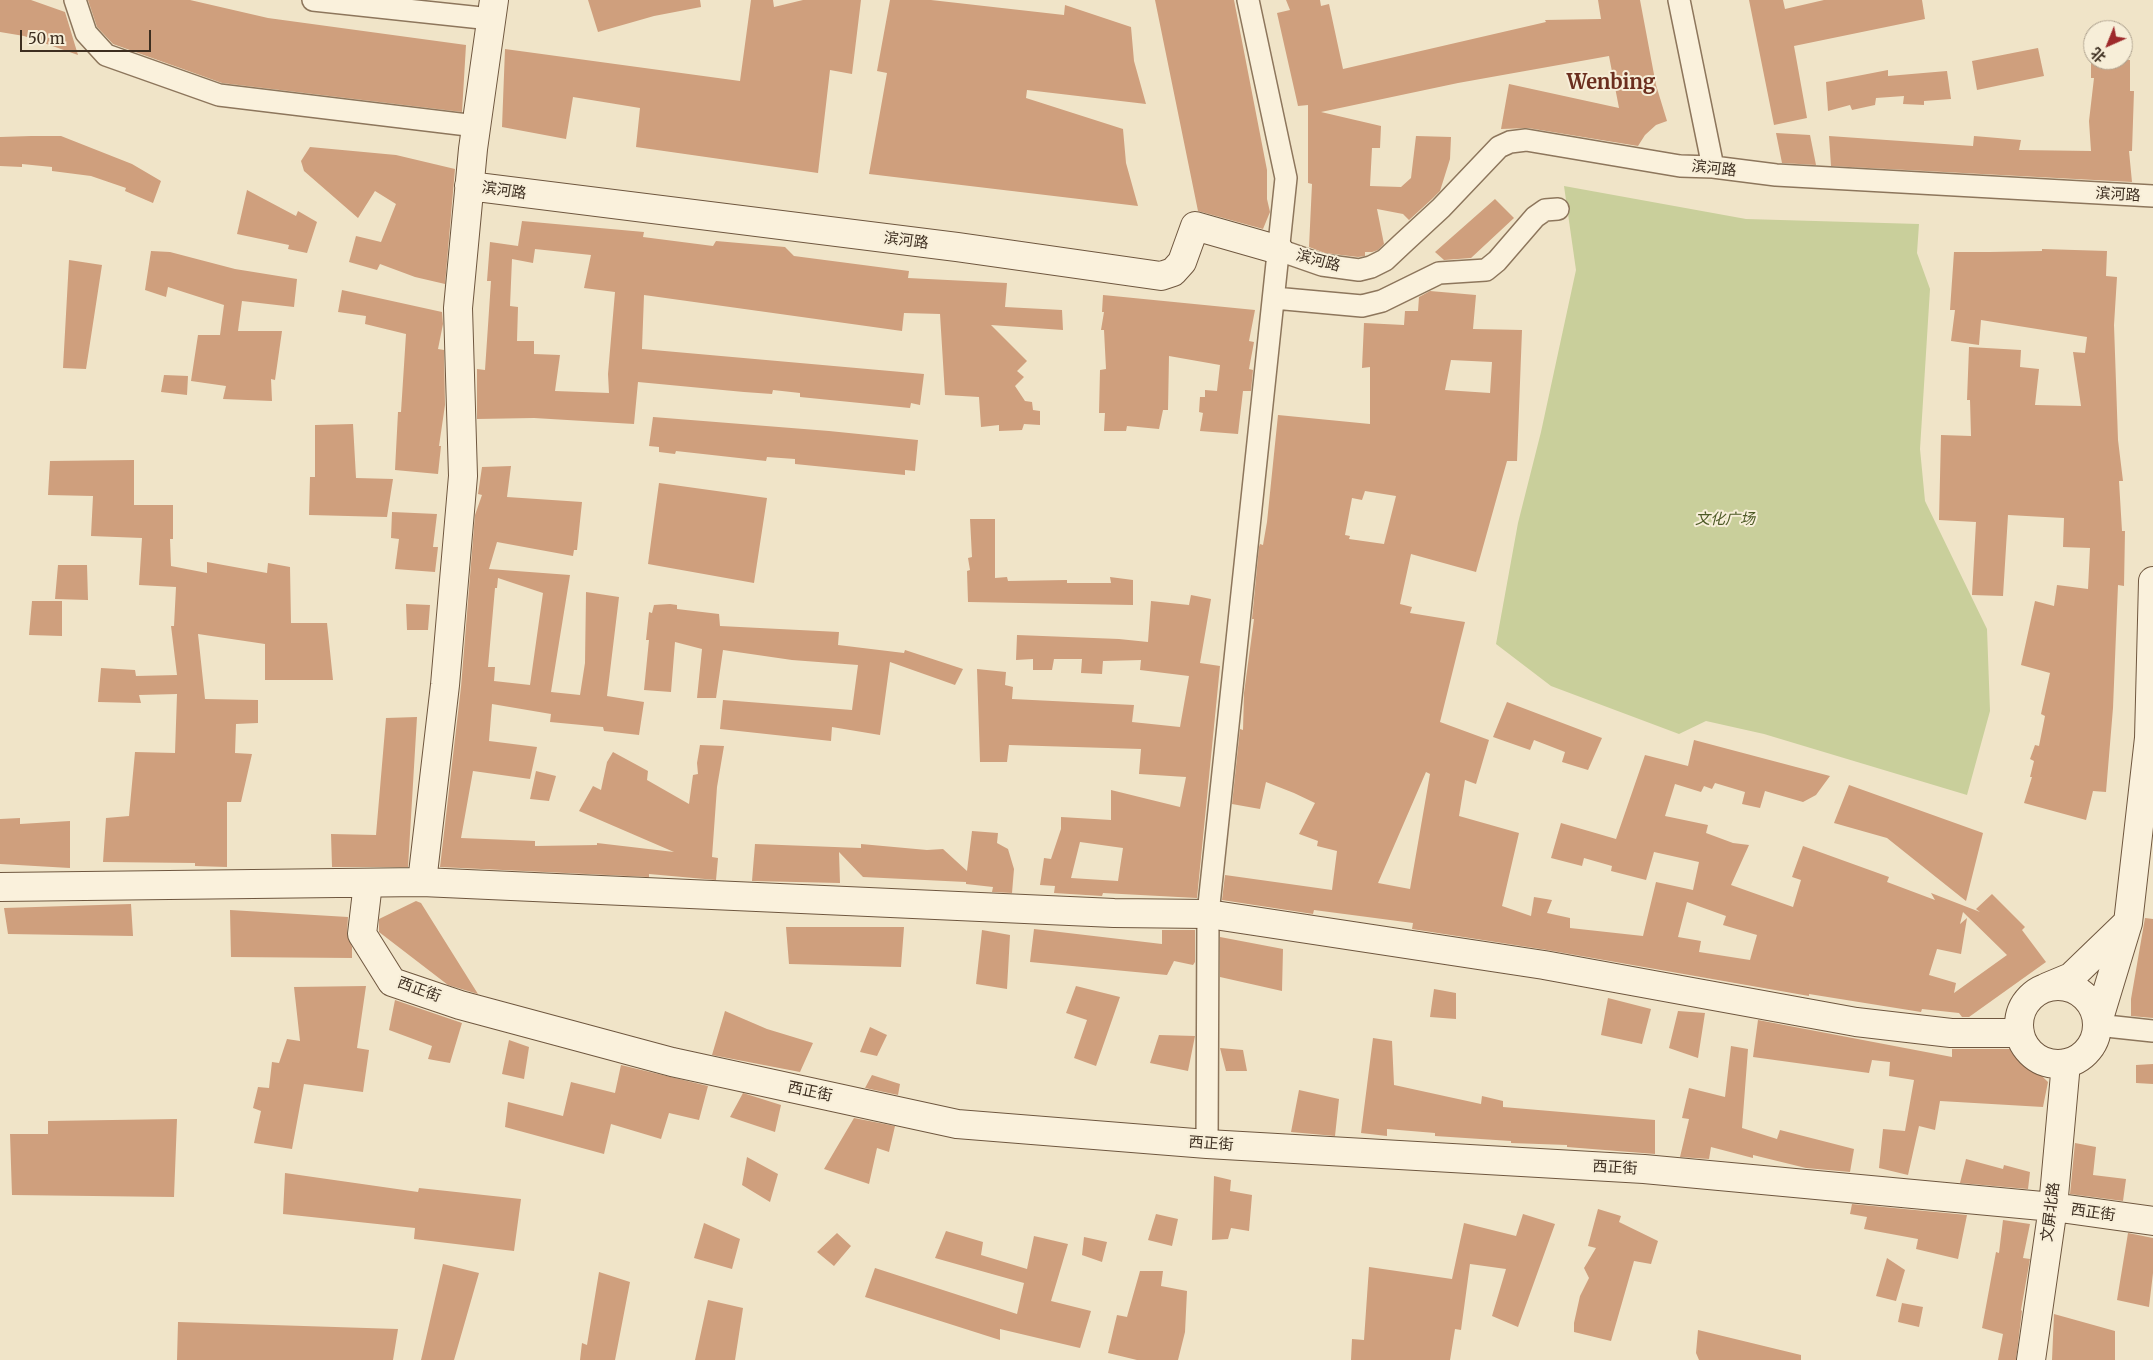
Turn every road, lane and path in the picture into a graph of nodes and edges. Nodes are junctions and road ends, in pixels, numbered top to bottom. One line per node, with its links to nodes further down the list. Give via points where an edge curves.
1 (75, 0): 6 (street, via 86,33 106,55 219,95)
2 (312, 0): 5 (street)
3 (1248, 0): 11 (street, via 1286,178)
4 (1679, 0): 7 (street)
5 (492, 10): 6 (street)
6 (476, 126): 8 (street)
7 (1713, 167): 9 (street, 滨河路, via 1776,175); 11 (street, 滨河路, via 1680,166 1539,142 1510,142 1499,147 1441,208 1384,260 1371,267 1359,270 1322,265)
8 (469, 186): 11 (street, 滨河路, via 1161,276 1173,272 1182,262 1195,226); 14 (street, via 458,308 463,476 445,686)
9 (2153, 196)
10 (1558, 209): 12 (street, via 1545,210 1536,217 1486,270 1439,273 1382,301 1362,306)
11 (1279, 250): 12 (street)
12 (1274, 298): 17 (street)
13 (2153, 582): 18 (street, via 2149,738)
14 (422, 882): 15 (street); 17 (street, via 1114,913)
15 (368, 883): 16 (street); 24 (street, 西正街, via 362,934 392,982 460,1005 672,1062 957,1124)
16 (0, 887)
17 (1208, 914): 22 (street, via 1544,965 1856,1022 1951,1033); 24 (street)
18 (2128, 923): 19 (street, via 2071,977); 20 (street)
19 (2047, 987): 20 (street, via 2059,986 2081,994 2090,1002); 22 (street, via 2028,1000 2022,1010)
20 (2097, 1025): 21 (street); 23 (street, via 2088,1049)
21 (2153, 1032)
22 (2020, 1033): 23 (street, via 2037,1057)
23 (2066, 1063): 25 (street, 文屏北路)
24 (1207, 1144): 25 (street, 西正街, via 1644,1169)
25 (2053, 1207): 26 (street, 西正街); 27 (street, 文屏北路)
26 (2153, 1221)
27 (2031, 1360)

